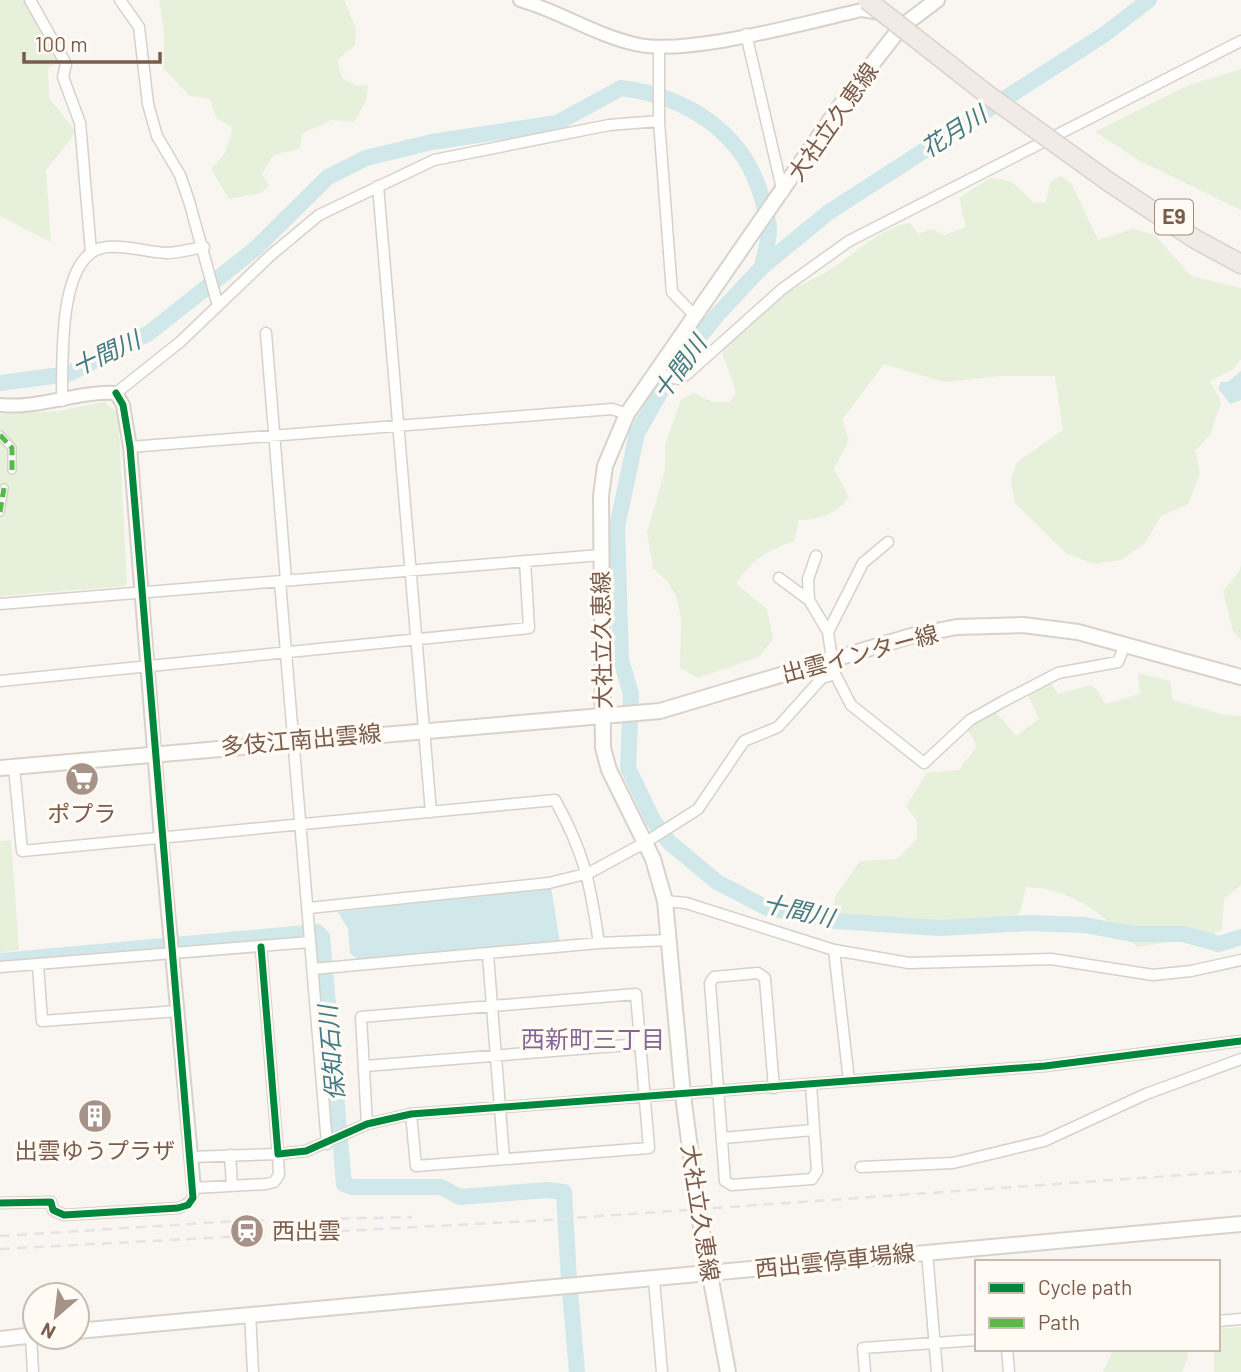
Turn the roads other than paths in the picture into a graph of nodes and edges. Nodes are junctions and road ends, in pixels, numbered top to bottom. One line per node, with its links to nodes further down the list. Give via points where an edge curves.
1 (30, 0): 17 (street, via 66,64 63,77 80,123)
2 (121, 0): 16 (street, via 139,27 148,104 158,136 180,176)
3 (520, 0): 7 (street)
4 (867, 0): 13 (highway, E9, bridge, via 988,95)
5 (875, 0): 13 (highway, E9, bridge)
6 (937, 0): 8 (main road, 大社立久恵線)
7 (549, 4): 11 (street, via 609,36)
8 (901, 27): 9 (street, via 885,15 862,10); 15 (main road, 大社立久恵線, via 845,99)
9 (746, 34): 11 (street); 15 (street)
10 (1241, 41): 22 (street, via 849,241 782,289 686,375 679,379)
11 (659, 48): 12 (street)
12 (659, 121): 14 (street, via 609,125 434,160); 20 (street, via 672,292)
13 (1110, 179): 18 (highway, E9)
14 (378, 187): 19 (street, via 319,215); 27 (street)
15 (783, 192): 20 (main road, 大社立久恵線)
16 (204, 247): 17 (street, via 168,253 122,246); 19 (street)
17 (92, 252): 24 (street, via 75,272 69,290)
18 (1240, 260)
19 (218, 306): 23 (street)
20 (696, 317): 22 (main road, 大社立久恵線)
21 (266, 333): 29 (street)
22 (657, 374): 26 (main road, 大社立久恵線)
23 (116, 393): 24 (street); 30 (street, via 123,405)
24 (62, 401): 25 (street)
25 (0, 405)
26 (627, 415): 27 (street, via 612,409); 35 (main road, 大社立久恵線, via 606,466)
27 (399, 426): 29 (street); 38 (street)
28 (0, 435): 31 (street, via 12,448)
29 (274, 435): 30 (street); 40 (street)
30 (130, 447): 41 (street)
31 (12, 470)
32 (3, 489): 33 (street)
33 (0, 512)
34 (888, 542): 44 (street, via 863,563)
35 (601, 555): 37 (street); 52 (main road, 大社立久恵線)
36 (816, 556): 42 (street, via 808,579)
37 (525, 561): 38 (street); 45 (street, via 529,628)
38 (410, 569): 40 (street); 45 (street)
39 (779, 579): 42 (street)
40 (283, 581): 41 (street); 47 (street)
41 (141, 592): 43 (street); 48 (street)
42 (809, 600): 44 (street)
43 (0, 604)
44 (828, 632): 49 (street)
45 (416, 639): 47 (street); 53 (street)
46 (1125, 644): 49 (main road, 出雲インター線, via 1023,625 957,628 911,635); 49 (street, via 1118,663 1058,673 970,720 924,763 851,705); 50 (main road, 出雲インター線)
47 (286, 651): 48 (street); 54 (street)
48 (148, 664): 51 (street); 55 (street)
49 (833, 667): 52 (main road, 出雲インター線, via 697,701); 60 (street, via 778,727 744,741 698,809)
50 (1241, 677)
51 (0, 681)
52 (602, 717): 53 (main road, 多伎江南出雲線); 60 (main road, 大社立久恵線, via 609,770)
53 (425, 729): 54 (main road, 多伎江南出雲線); 57 (street)
54 (295, 741): 55 (main road, 多伎江南出雲線); 58 (street)
55 (155, 754): 56 (main road, 多伎江南出雲線); 59 (street)
56 (7, 767): 59 (street, via 22,851)
57 (431, 812): 58 (street); 61 (street, via 555,800)
58 (300, 825): 59 (street); 63 (street)
59 (161, 837): 69 (street)
60 (646, 842): 61 (street); 62 (main road, 大社立久恵線)
61 (589, 873): 63 (street, via 549,883); 66 (street)
62 (665, 901): 64 (main road, 大社立久恵線); 68 (street, via 686,903)
63 (309, 908): 65 (street)
64 (669, 940): 66 (street); 86 (main road, 大社立久恵線)
65 (310, 942): 67 (street); 74 (street)
66 (599, 943): 70 (street)
67 (261, 947): 69 (street); 94 (street)
68 (834, 950): 71 (street, via 909,963 1051,960 1153,975); 82 (street)
69 (173, 955): 72 (street); 76 (street)
70 (488, 955): 74 (street); 75 (street)
71 (1241, 960)
72 (38, 965): 73 (street); 76 (street, via 42,1021)
73 (0, 967)
74 (313, 969): 93 (street)
75 (492, 1004): 78 (street, via 636,994); 79 (street); 81 (street, via 361,1017)
76 (178, 1011): 96 (street)
77 (1241, 1041): 82 (street, via 1045,1066)
78 (641, 1044): 79 (street); 87 (street)
79 (496, 1055): 81 (street); 88 (street)
80 (1241, 1059): 98 (street, via 1146,1094 1044,1141 953,1163)
81 (365, 1066): 90 (street)
82 (849, 1081): 83 (street)
83 (811, 1085): 84 (street); 91 (street)
84 (774, 1088): 85 (street); 85 (street, via 765,978 758,973 715,977 710,983)
85 (718, 1093): 86 (street); 92 (street)
86 (683, 1095): 87 (street); 104 (main road, 大社立久恵線)
87 (646, 1096): 88 (street); 97 (street, via 649,1148)
88 (499, 1106): 89 (street); 97 (street)
89 (411, 1114): 90 (street); 97 (street, via 416,1166)
90 (367, 1124): 93 (street)
91 (813, 1130): 92 (street); 92 (street, via 817,1171 812,1179 732,1185 725,1181)
92 (723, 1138)
93 (327, 1144): 94 (street)
94 (278, 1154): 95 (street); 99 (street, via 279,1175 274,1182)
95 (230, 1155): 96 (street); 99 (street)
96 (190, 1157): 100 (street)
97 (504, 1159)
98 (861, 1167)
99 (232, 1186): 100 (street)
100 (194, 1188): 101 (street, via 188,1205 178,1208 64,1215 52,1210 51,1202)
101 (0, 1203)
102 (1241, 1224): 103 (main road, 西出雲停車場線)
103 (927, 1252): 104 (main road, 西出雲停車場線); 113 (street)
104 (710, 1275): 105 (main road, 西出雲停車場線); 119 (main road, 大社立久恵線)
105 (654, 1280): 106 (main road, 西出雲停車場線); 118 (street)
106 (256, 1314): 109 (main road); 117 (street)
107 (1241, 1319): 108 (street)
108 (1220, 1321)
109 (91, 1330)
110 (21, 1336): 111 (main road)
111 (0, 1339)
112 (975, 1340): 113 (street)
113 (935, 1344): 120 (street, via 863,1348); 121 (street)
114 (33, 1351): 116 (street)
115 (1007, 1351): 122 (street)
116 (33, 1372)
117 (253, 1372)
118 (662, 1372)
119 (728, 1372)
120 (865, 1372)
121 (937, 1372)
122 (1009, 1372)

